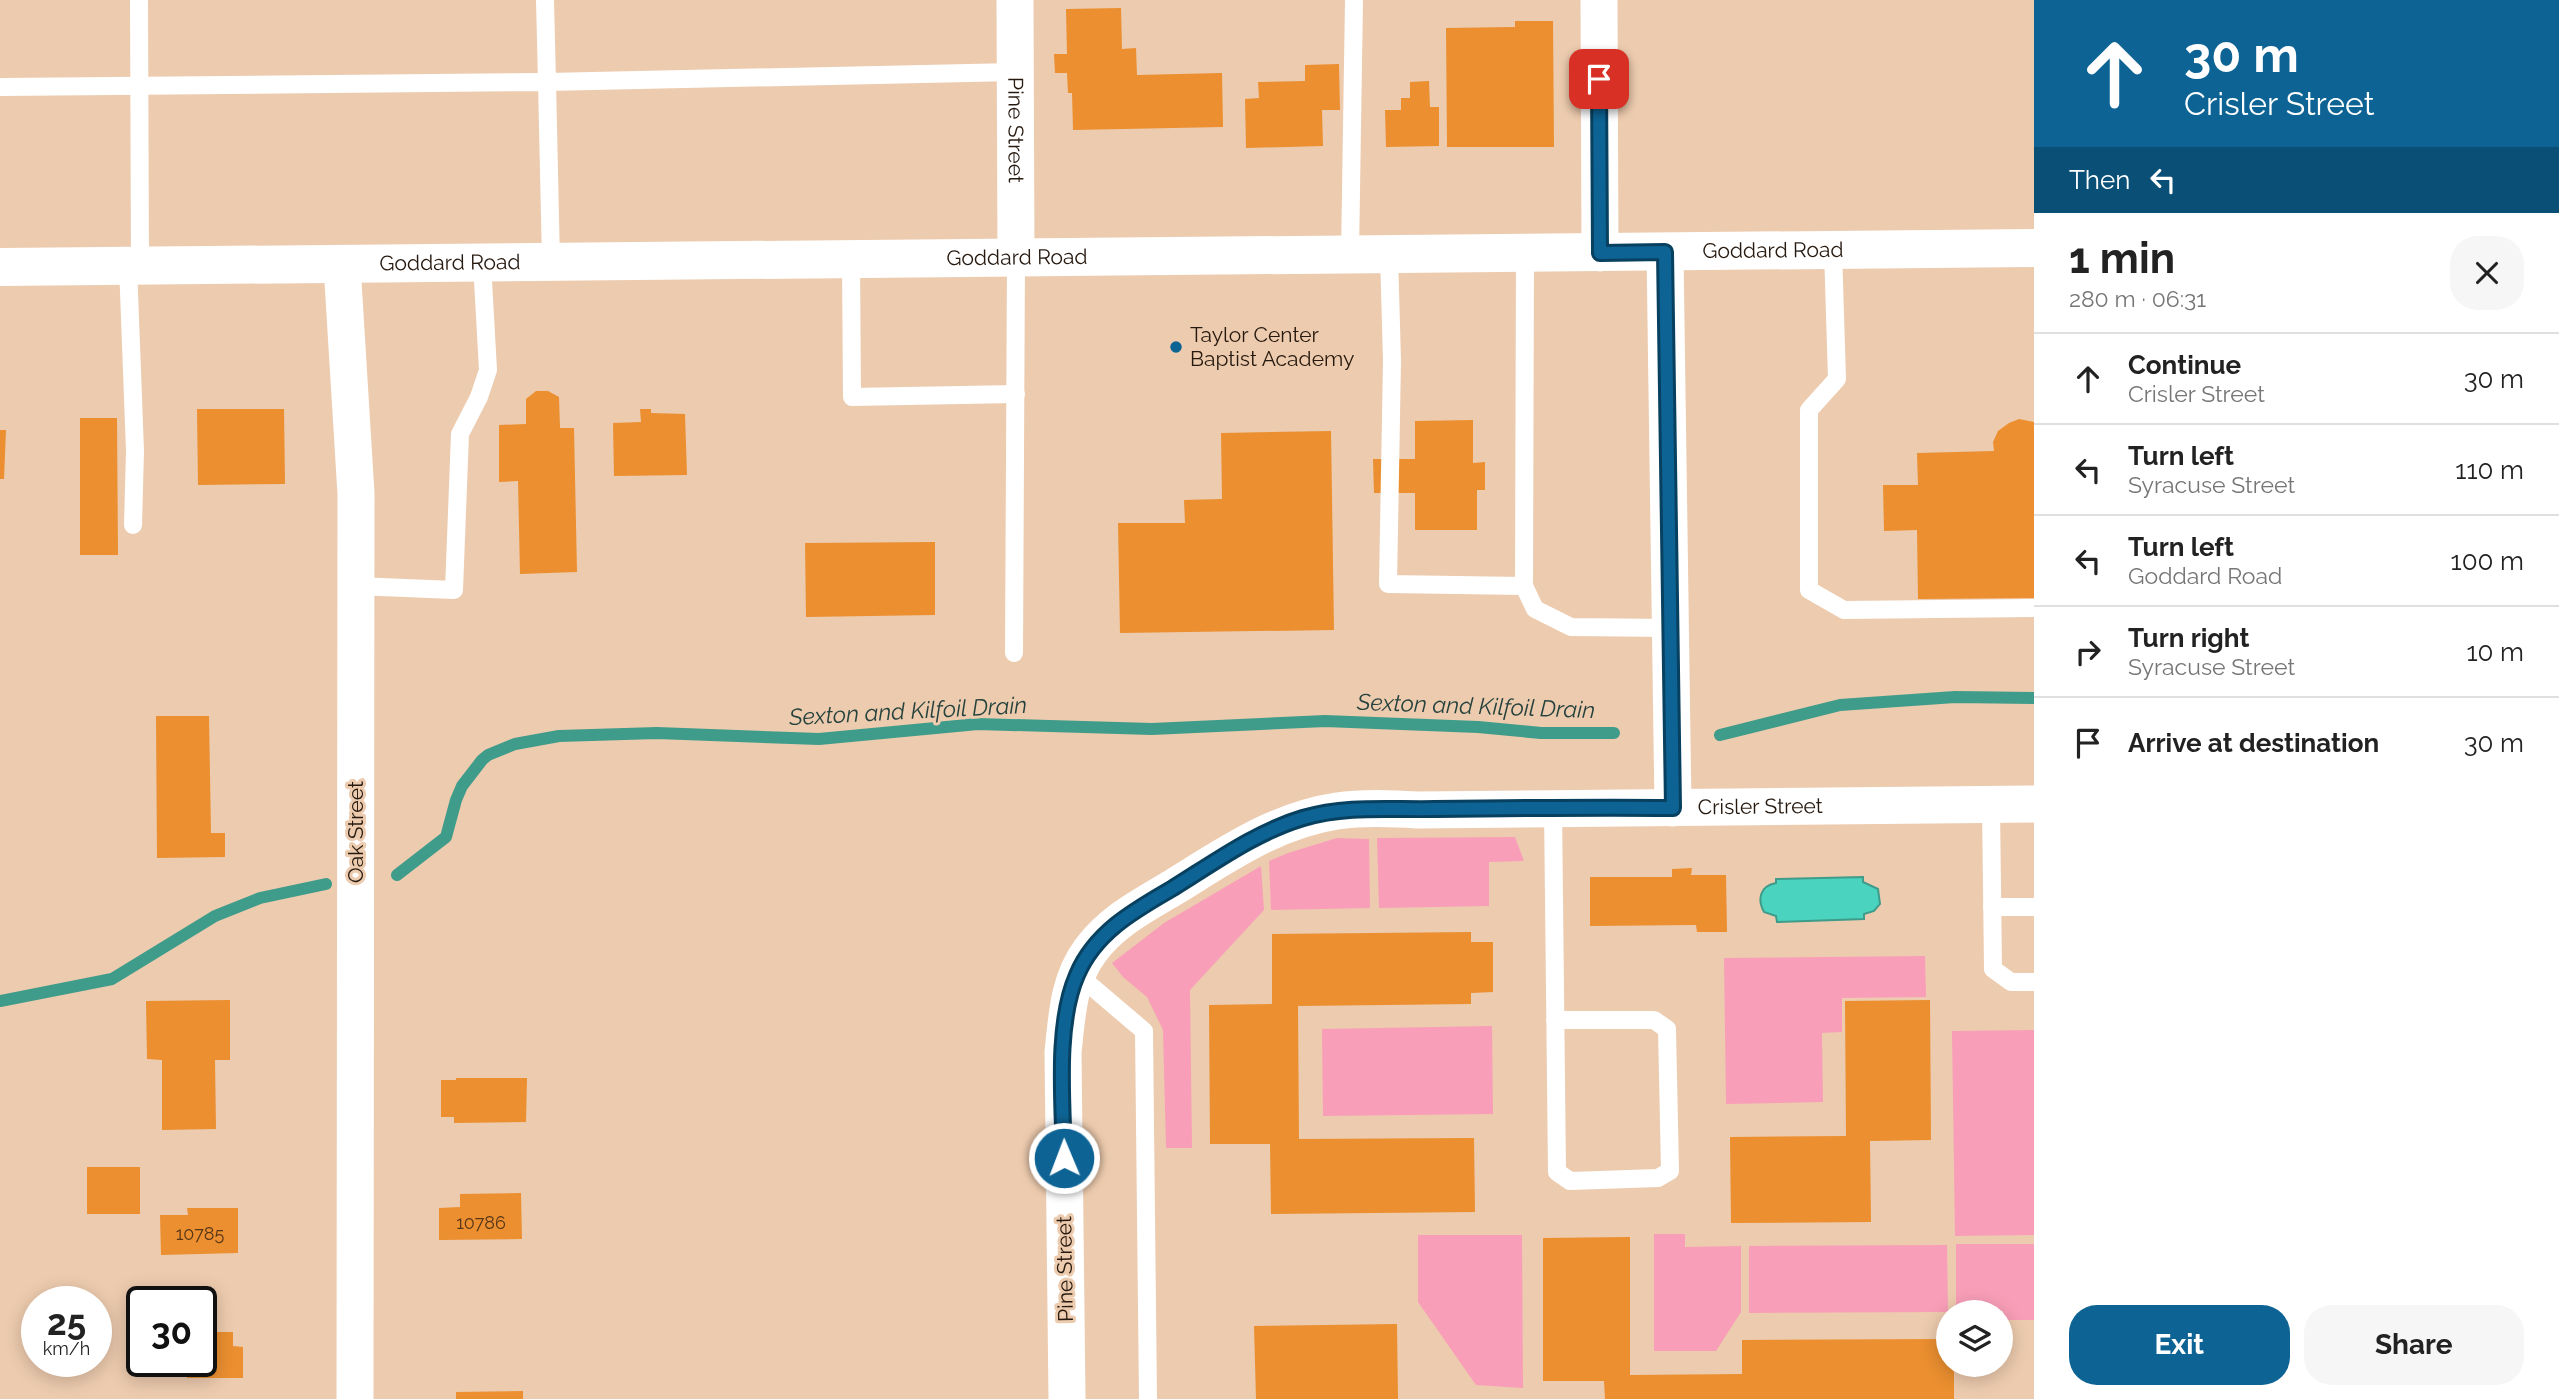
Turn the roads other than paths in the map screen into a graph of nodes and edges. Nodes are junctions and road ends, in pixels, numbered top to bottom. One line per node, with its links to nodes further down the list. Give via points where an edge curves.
1 (139, 0): 8 (lane)
2 (544, 0): 7 (lane)
3 (1014, 0): 6 (street, Pine Street)
4 (1354, 0): 15 (lane)
5 (1599, 0): 14 (street)
6 (1015, 72): 7 (lane); 17 (street, Pine Street)
7 (547, 82): 8 (lane); 19 (lane)
8 (140, 87): 9 (lane); 21 (lane)
9 (0, 88)
10 (2034, 248): 11 (main road, Goddard Road)
11 (1833, 250): 12 (main road, Goddard Road); 28 (lane, via 1838,379 1809,410 1810,590 1844,610)
12 (1665, 252): 14 (main road, Goddard Road); 29 (street)
13 (1525, 253): 14 (main road, Goddard Road); 16 (main road, Goddard Road); 27 (lane)
14 (1600, 253)
15 (1350, 255): 16 (main road, Goddard Road); 17 (main road, Goddard Road)
16 (1390, 255): 27 (lane, via 1388,584)
17 (1016, 258): 18 (main road, Goddard Road); 24 (lane)
18 (851, 259): 19 (main road, Goddard Road); 24 (lane, via 852,397)
19 (551, 262): 20 (main road, Goddard Road)
20 (482, 263): 22 (main road, Goddard Road); 26 (lane, via 488,370 460,434 454,590)
21 (134, 265): 22 (main road, Goddard Road); 23 (main road, Goddard Road); 25 (lane)
22 (342, 265): 26 (street, Oak Street, via 356,494)
23 (0, 267)
24 (1016, 394): 30 (lane)
25 (133, 525)
26 (356, 586): 40 (street, Oak Street)
27 (1524, 586): 29 (lane, via 1535,610 1571,627)
28 (2034, 608)
29 (1671, 628): 34 (street)
30 (1014, 653)
31 (2034, 804): 32 (street, Crisler Street)
32 (1991, 805): 34 (street, Crisler Street); 36 (lane)
33 (1553, 807): 34 (street, Crisler Street); 37 (street, Crisler Street, via 1372,807 1303,818 1260,835 1121,919 1091,950); 39 (lane)
34 (1673, 808)
35 (2034, 907): 36 (lane)
36 (1992, 908): 38 (lane, via 1993,969 2011,982)
37 (1077, 974): 41 (street, Pine Street, via 1068,999 1063,1052); 42 (lane, via 1144,1031)
38 (2034, 982)
39 (1555, 1020): 39 (lane, via 1558,1172 1570,1181 1658,1178 1670,1171 1667,1030 1654,1020)
40 (355, 1399)
41 (1067, 1399)
42 (1149, 1399)

